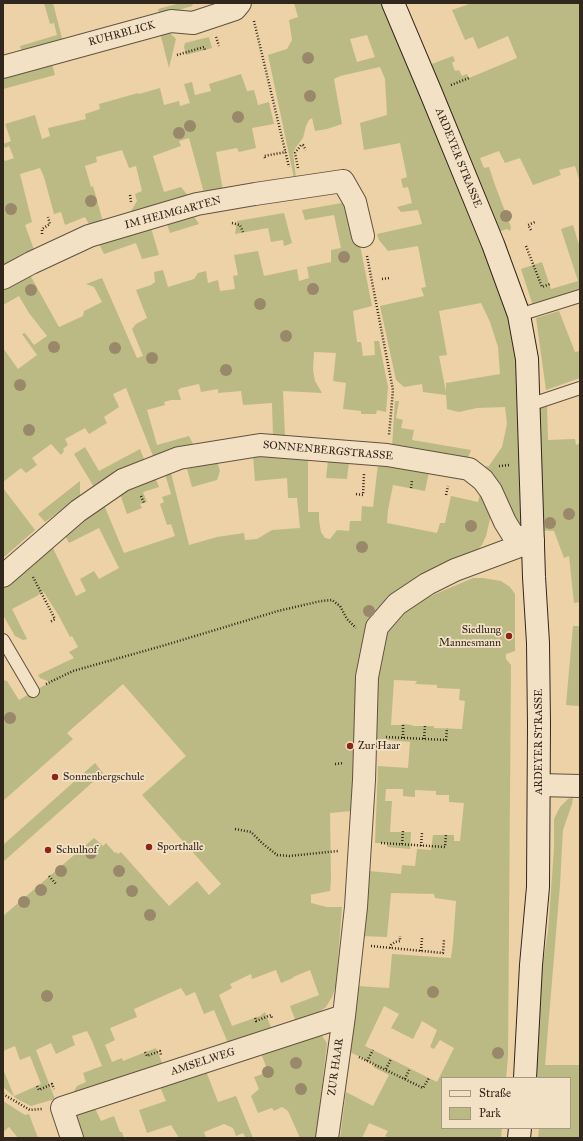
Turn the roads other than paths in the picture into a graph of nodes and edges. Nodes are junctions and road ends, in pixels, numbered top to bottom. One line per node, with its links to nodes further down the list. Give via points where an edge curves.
1 (393, 3): 7 (street, ARDEYER STRASSE, via 432,93)
2 (237, 6): 3 (street, RUHRBLICK, via 193,23 171,21)
3 (3, 67)
4 (363, 236): 5 (street, IM HEIMGARTEN, via 355,202 343,182 203,203 89,236)
5 (3, 278)
6 (580, 296): 7 (lane)
7 (519, 315): 9 (street, ARDEYER STRASSE, via 527,359)
8 (580, 388): 9 (lane)
9 (529, 405): 10 (street, ARDEYER STRASSE)
10 (533, 541): 11 (street, SONNENBERGSTRASSE, via 513,535 491,491 483,480 469,469 376,454 260,445 179,458 123,480 78,512); 14 (street, ARDEYER STRASSE, via 538,643); 16 (street, ZUR HAAR, via 455,570 427,584 397,604 377,627 366,677 356,907)
11 (3, 576)
12 (3, 640): 13 (lane)
13 (33, 691)
14 (539, 785): 15 (street); 17 (street, ARDEYER STRASSE, via 538,887)
15 (580, 786)
16 (344, 1016): 18 (street, AMSELWEG, via 62,1108); 19 (street, ZUR HAAR)
17 (525, 1077)
18 (72, 1138)
19 (327, 1138)

